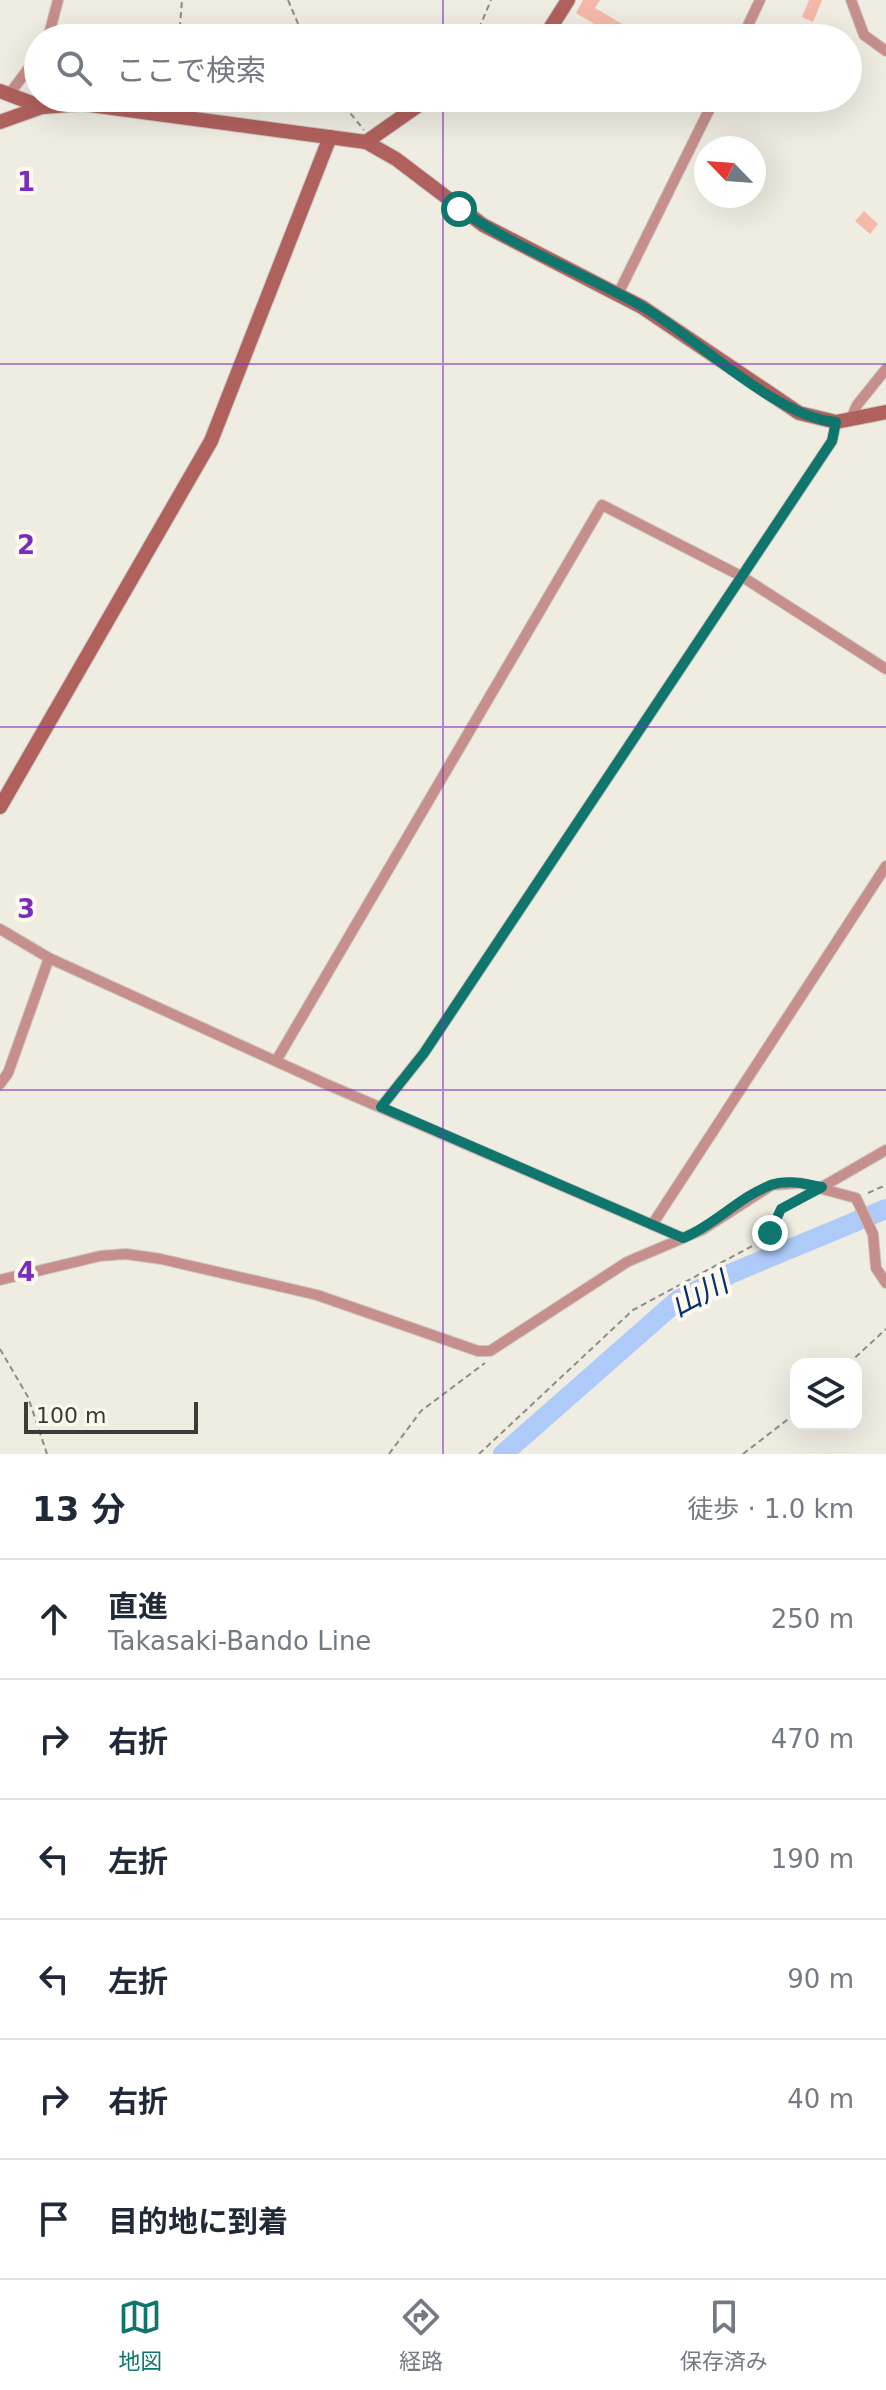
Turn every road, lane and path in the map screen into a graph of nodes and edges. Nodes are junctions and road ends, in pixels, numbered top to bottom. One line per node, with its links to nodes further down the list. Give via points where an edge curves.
1 (58, 0): 8 (street)
2 (182, 0): 9 (path)
3 (288, 0): 10 (path)
4 (491, 0): 11 (path)
5 (568, 0): 12 (main road)
6 (760, 0): 13 (street)
7 (851, 0): 14 (street)
8 (52, 24)
9 (180, 24)
10 (298, 24)
11 (481, 24)
12 (553, 24)
13 (749, 24)
14 (860, 24)
15 (862, 30): 16 (street)
16 (886, 51)
17 (24, 71): 18 (street)
18 (5, 92): 19 (main road)
19 (24, 100)
20 (28, 112): 25 (main road)
21 (143, 112): 26 (main road)
22 (350, 112): 27 (path)
23 (409, 112): 27 (main road)
24 (708, 112): 28 (street)
25 (0, 122)
26 (330, 137): 27 (main road); 34 (main road, via 211,441)
27 (366, 142): 28 (main road, via 483,225)
28 (618, 294): 31 (main road, via 700,344 786,407 810,418)
29 (886, 369): 31 (street)
30 (886, 412): 31 (main road)
31 (843, 422): 32 (street)
32 (741, 576): 33 (street); 38 (street, via 602,505); 40 (street, via 424,1053)
33 (886, 669)
34 (0, 807)
35 (886, 866): 45 (street)
36 (0, 929): 37 (street)
37 (49, 958): 38 (street); 39 (street)
38 (276, 1061): 40 (street)
39 (0, 1084)
40 (381, 1107): 45 (street)
41 (886, 1150): 43 (street)
42 (886, 1185): 44 (path)
43 (822, 1187): 44 (street); 46 (street, via 772,1185); 56 (path, via 781,1209 767,1238 633,1310)
44 (856, 1198): 48 (street, via 873,1234 876,1268)
45 (652, 1225): 46 (street)
46 (683, 1238): 51 (street, via 627,1262)
47 (0, 1280): 51 (street, via 100,1256 161,1259 317,1295)
48 (886, 1283)
49 (886, 1329): 52 (path)
50 (0, 1349): 54 (path, via 28,1397)
51 (490, 1351): 55 (path, via 472,1376 421,1411)
52 (855, 1358)
53 (790, 1418): 57 (path)
54 (47, 1454)
55 (389, 1454)
56 (479, 1454)
57 (743, 1454)

